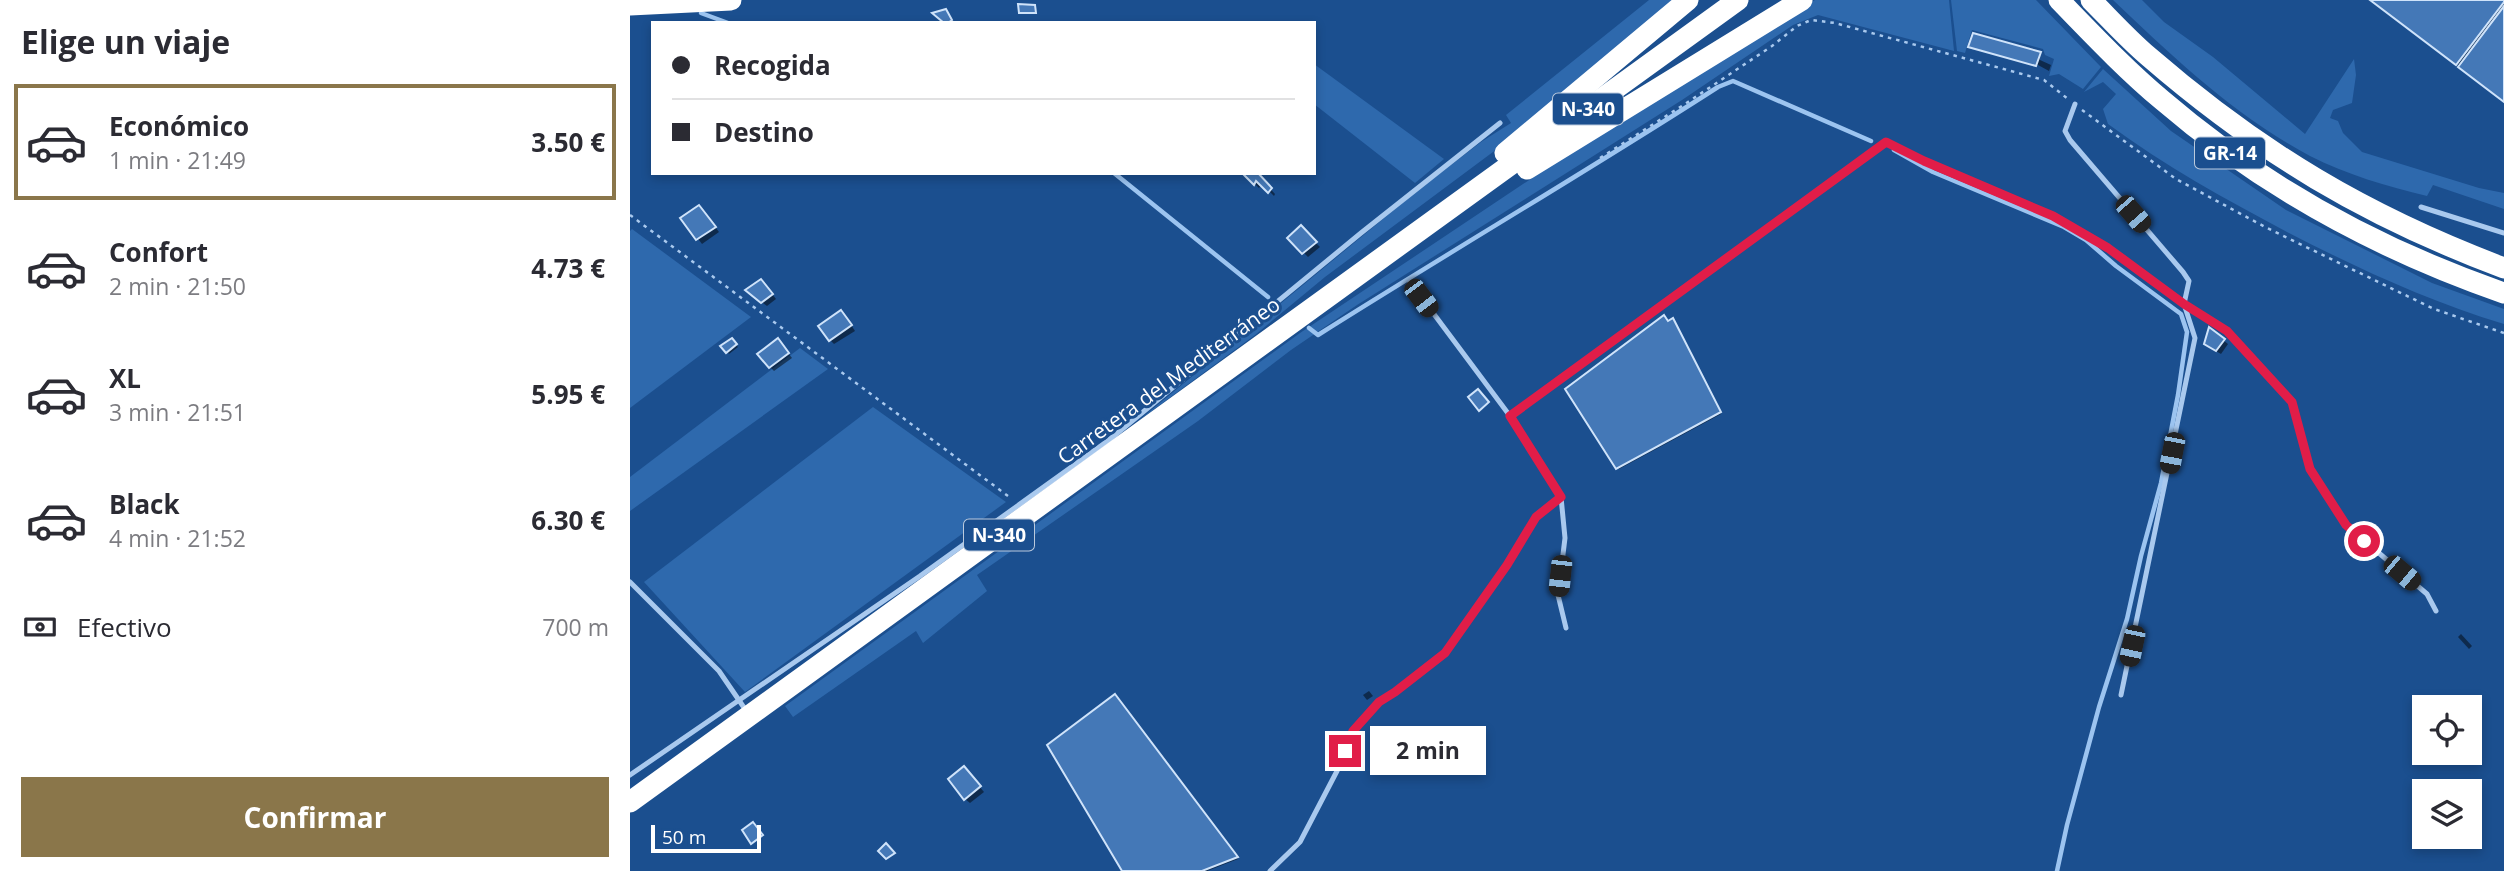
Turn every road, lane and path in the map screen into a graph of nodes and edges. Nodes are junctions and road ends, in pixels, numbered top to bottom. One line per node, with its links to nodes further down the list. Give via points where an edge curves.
1 (731, 0): 7 (highway)
2 (1688, 0): 13 (highway, via 1489,166)
3 (1738, 0): 13 (highway, Carretera del Mediterráneo / N-340)
4 (1802, 0): 15 (highway, via 1540,161 1428,239)
5 (2059, 0): 18 (highway, GR-14, via 2161,99 2269,181 2381,243)
6 (2091, 0): 16 (highway, GR-14, via 2147,55 2264,148 2366,208)
7 (630, 5)
8 (2075, 104): 10 (path, via 2044,80 1811,20); 19 (lane, via 2065,131 2183,272 2189,281); 20 (path, via 2176,179 2267,228 2434,309)
9 (1500, 123): 23 (lane, via 1133,421)
10 (1600, 158)
11 (2421, 207): 14 (lane)
12 (630, 215): 23 (path)
13 (1438, 217): 15 (highway, Carretera del Mediterráneo / N-340)
14 (2504, 233)
15 (1368, 267): 28 (highway, Carretera del Mediterráneo / N-340)
16 (2504, 268)
17 (1410, 282): 21 (lane)
18 (2504, 293)
19 (2184, 304): 21 (lane, via 2108,248 2053,216 1886,142); 25 (lane, via 2227,331 2292,402 2310,469 2346,525 2427,594); 27 (lane, via 2195,338)
20 (2504, 333)
21 (1510, 416): 22 (lane)
22 (1561, 497): 26 (lane, via 1565,538 1558,595); 31 (lane, via 1536,517 1445,653 1379,702 1353,731 1300,842)
23 (1017, 505): 28 (lane)
24 (630, 582): 28 (lane, via 719,671)
25 (2436, 611)
26 (1566, 628)
27 (2122, 695)
28 (744, 708): 29 (lane); 30 (highway, Carretera del Mediterráneo / N-340)
29 (630, 775)
30 (630, 802)
31 (1270, 871)

